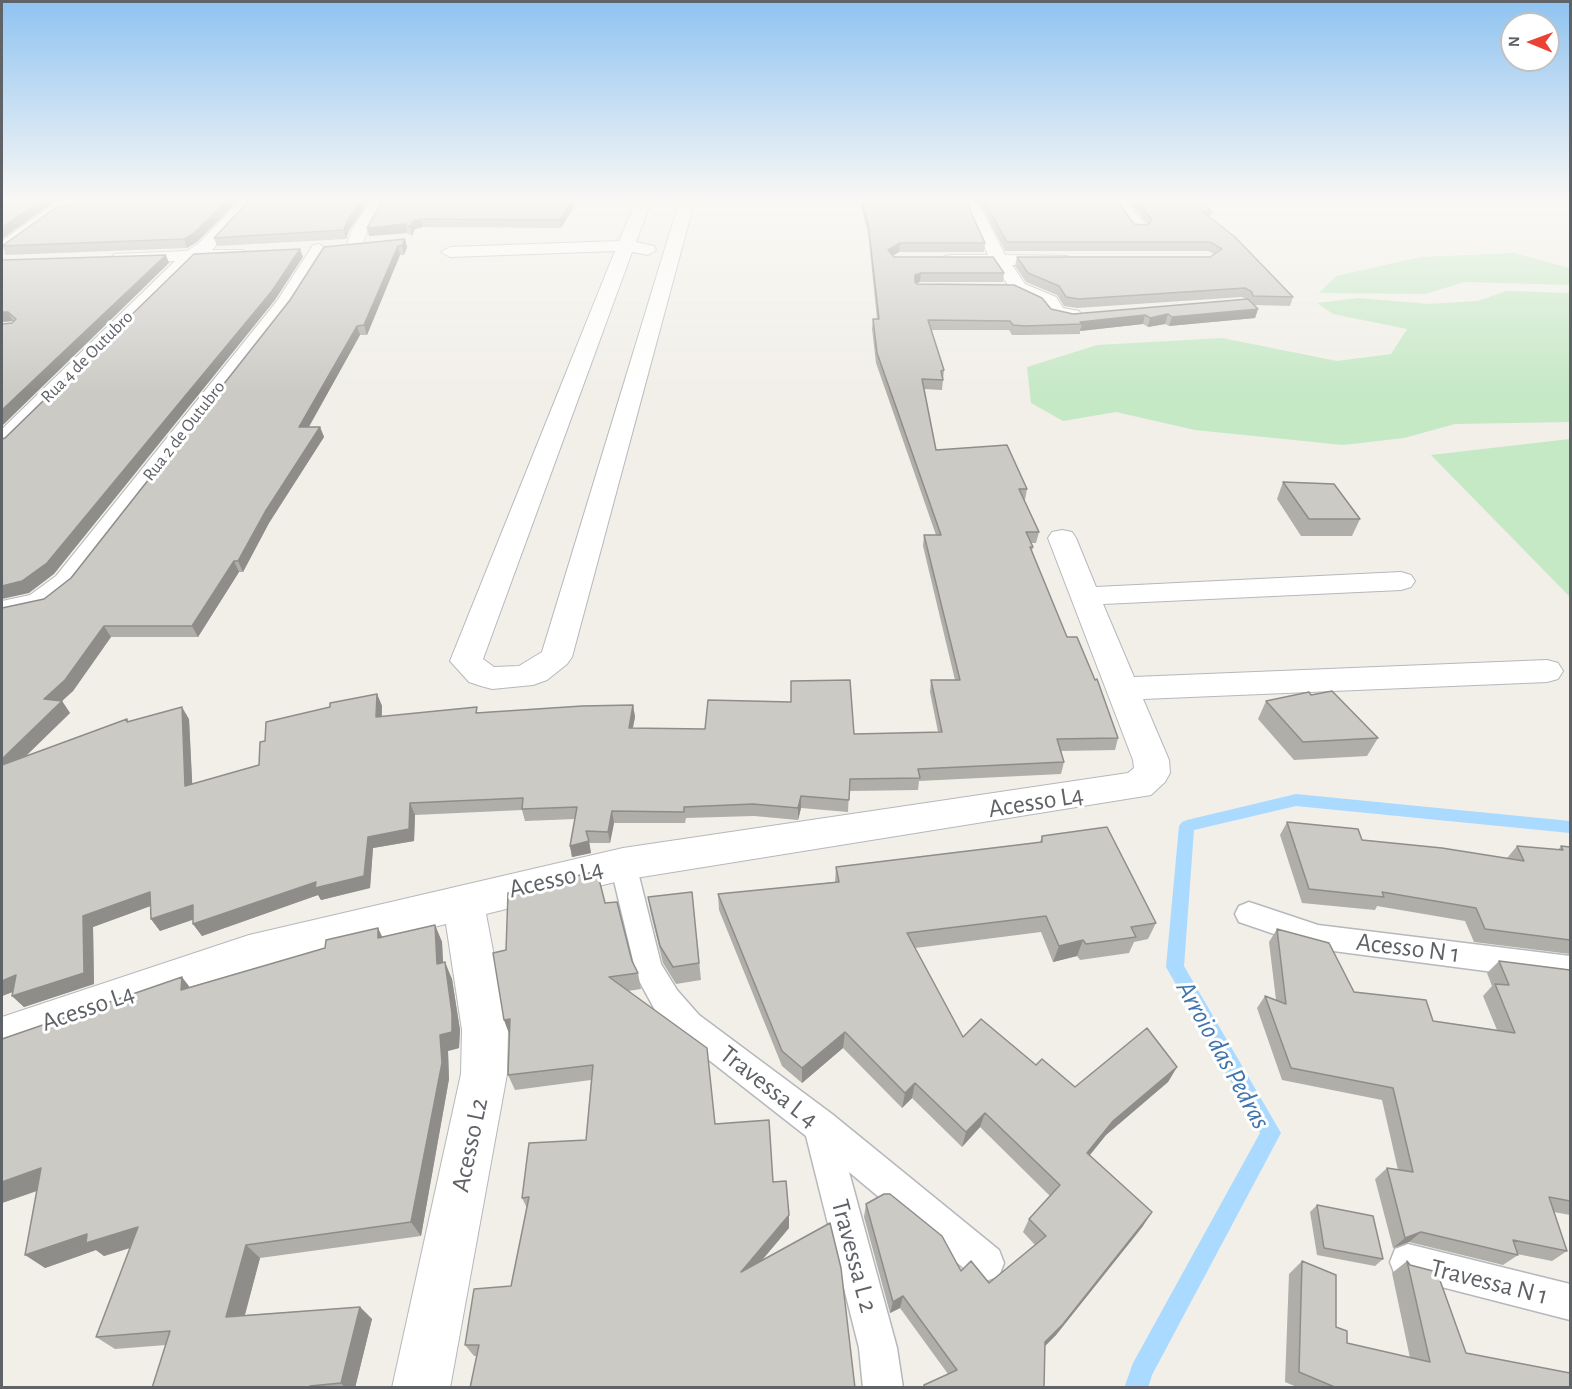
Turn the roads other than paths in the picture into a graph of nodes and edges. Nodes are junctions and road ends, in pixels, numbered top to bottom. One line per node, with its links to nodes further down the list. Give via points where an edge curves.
1 (182, 264): 7 (street, Rua 4 de Outubro)
2 (316, 264): 11 (street, Rua 2 de Outubro, via 66,582 39,603)
3 (621, 264): 4 (street, via 465,661 480,674 492,678 522,677 542,669 556,657)
4 (662, 264)
5 (1001, 264): 6 (street, via 1013,288 1049,301 1057,312)
6 (1077, 314)
7 (2, 441)
8 (1062, 538): 10 (street)
9 (1401, 581): 10 (street)
10 (1085, 596): 13 (street)
11 (2, 610)
12 (1547, 671): 13 (street)
13 (1122, 689): 14 (street, Acesso L4, via 1151,760 1152,773 1127,789)
14 (623, 864): 15 (street, Acesso L4); 19 (lane, Travessa L 4, via 647,968 666,1000 688,1025)
15 (463, 901): 18 (street, Acesso L4, via 249,954); 23 (street, Acesso L2, via 485,1030 484,1074)
16 (1249, 914): 17 (lane, Acesso N 1, via 1318,937)
17 (1570, 969)
18 (2, 1038)
19 (820, 1126): 21 (lane, Travessa L 4); 24 (lane, Travessa L 2, via 878,1348)
20 (1407, 1262): 22 (lane, Travessa N 1)
21 (986, 1263)
22 (1570, 1302)
23 (421, 1388)
24 (883, 1388)

